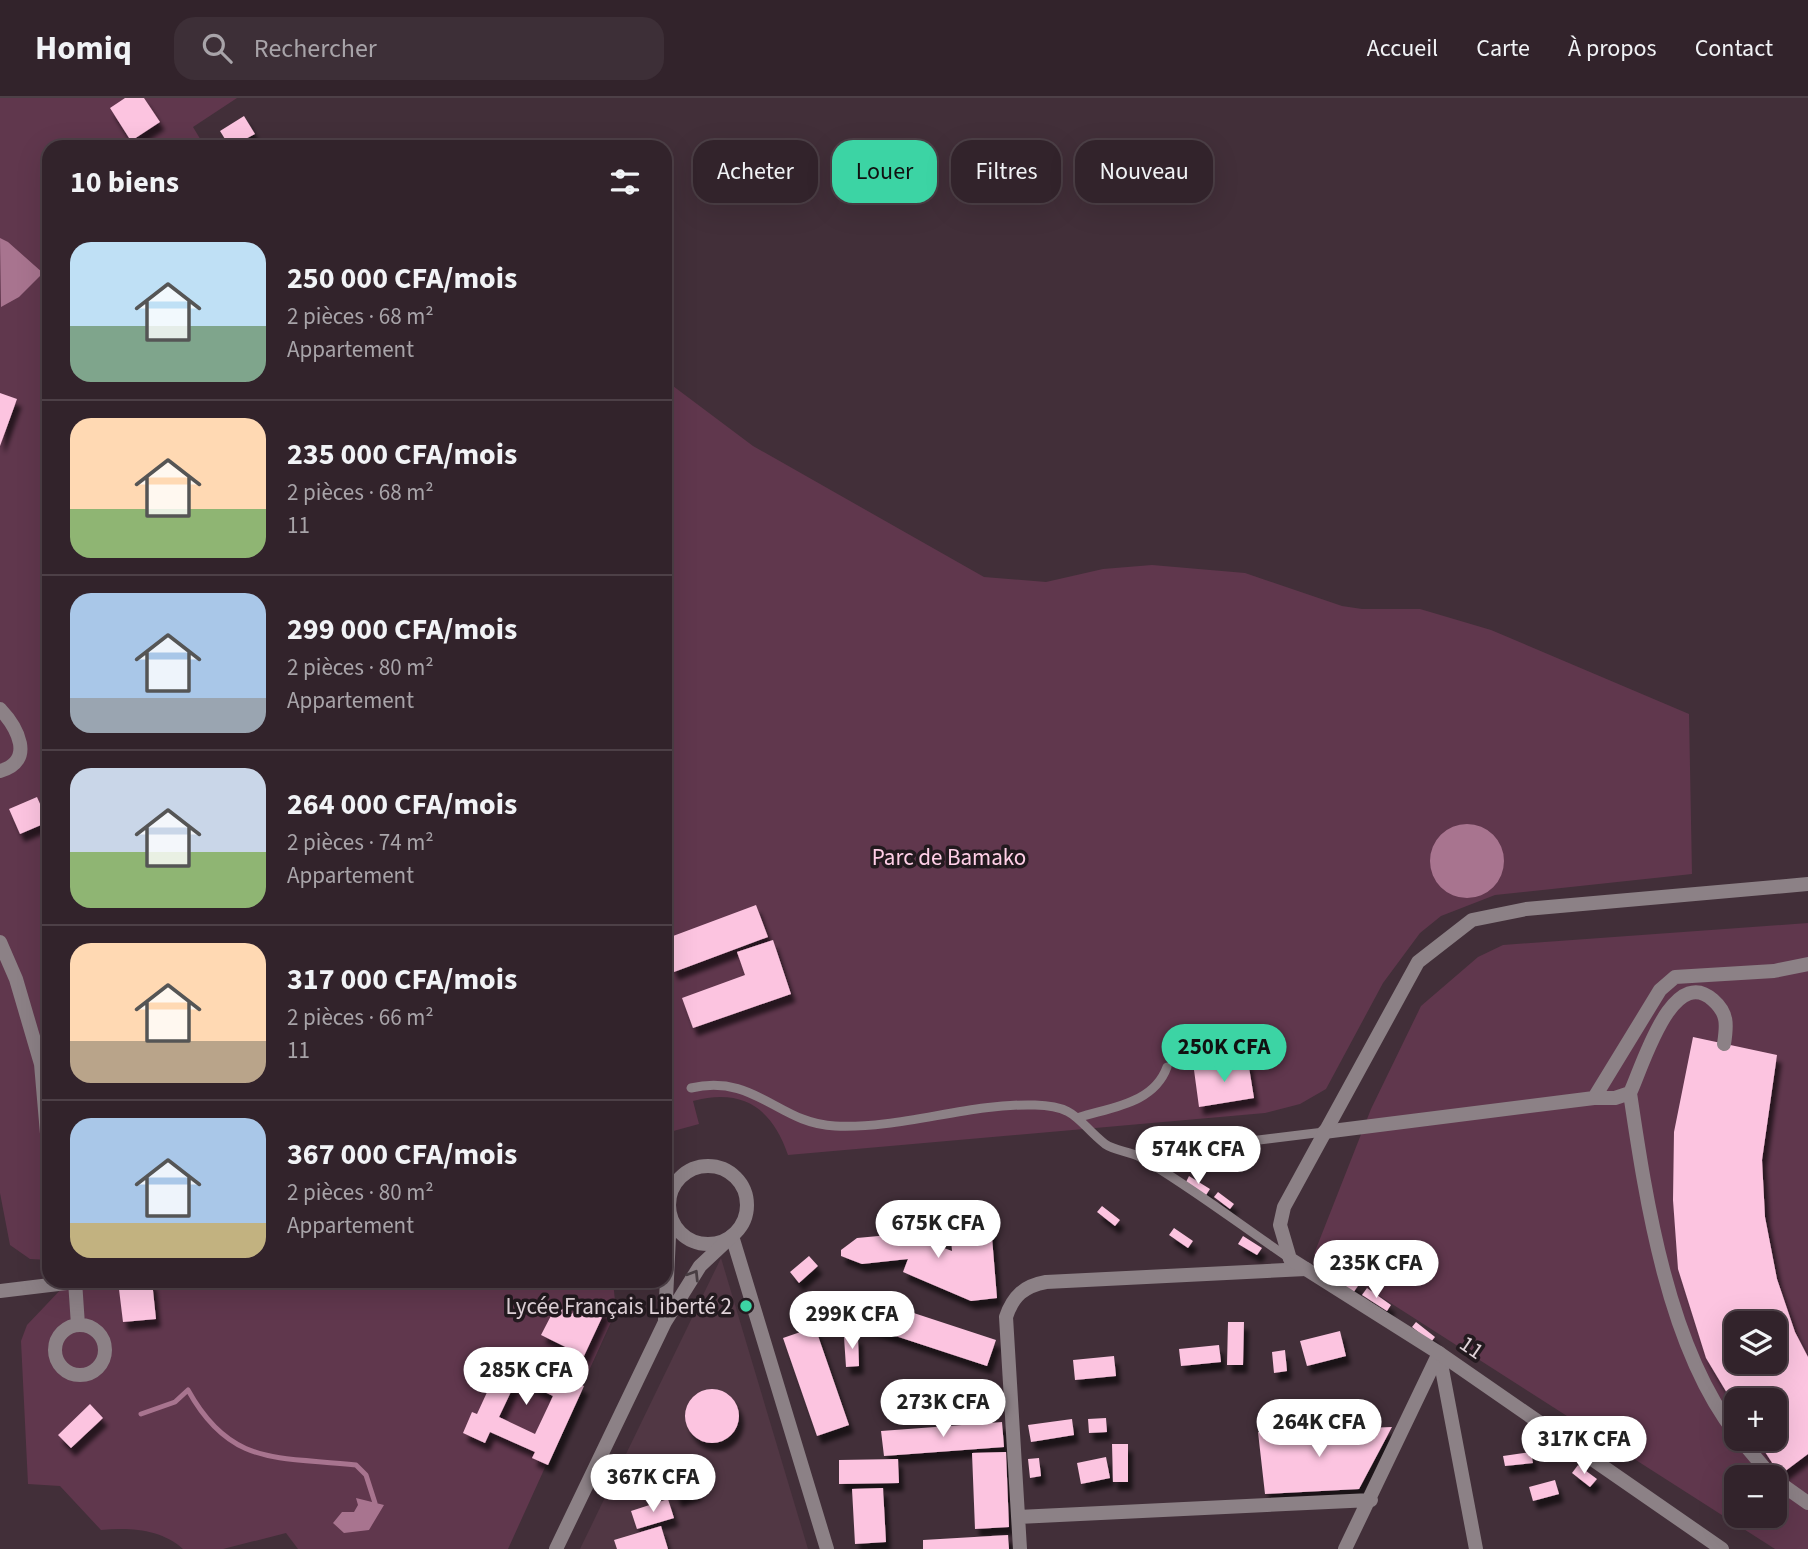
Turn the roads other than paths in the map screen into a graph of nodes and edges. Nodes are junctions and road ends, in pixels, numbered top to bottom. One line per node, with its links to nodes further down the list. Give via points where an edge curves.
1 (0, 709): 2 (street, via 16,727 21,744 15,761)
2 (0, 771)
3 (1808, 884): 13 (street, via 1526,909 1472,920 1418,962)
4 (0, 942): 8 (street, via 16,979)
5 (1808, 964): 11 (street, via 1774,971 1675,977 1660,990)
6 (1724, 1044): 10 (street, via 1727,1018 1721,1006 1709,996 1681,995 1669,1006)
7 (1167, 1067): 12 (lane, via 1162,1082 1140,1099)
8 (42, 1076)
9 (691, 1088): 12 (lane, via 725,1083 833,1127 1033,1104 1054,1106)
10 (1630, 1093): 11 (street); 27 (street, via 1646,1198 1685,1336)
11 (1594, 1098): 13 (street)
12 (1080, 1117): 14 (lane, via 1107,1145)
13 (1324, 1132): 14 (lane); 18 (street, via 1284,1207 1280,1225)
14 (1137, 1155): 18 (lane, 11)
15 (672, 1192): 17 (street, via 675,1182 694,1168 717,1166 737,1178 747,1199 743,1222)
16 (672, 1220): 17 (street, via 688,1239 703,1244)
17 (732, 1236): 24 (street, one-way to 17, via 700,1266); 35 (street)
18 (1290, 1259): 19 (street, 11)
19 (1306, 1269): 26 (street, 11); 33 (street, via 1046,1282 1021,1292 1006,1317)
20 (42, 1285): 23 (street)
21 (75, 1288): 25 (street)
22 (667, 1288): 24 (street)
23 (0, 1291)
24 (665, 1322): 34 (street)
25 (78, 1325)
26 (1439, 1353): 31 (street); 38 (street); 39 (street, 11)
27 (1724, 1418)
28 (1750, 1451): 29 (street)
29 (1762, 1465)
30 (1787, 1488): 32 (street)
31 (1371, 1500): 33 (street); 37 (street)
32 (1808, 1503)
33 (1018, 1517): 36 (street)
34 (556, 1549)
35 (827, 1549)
36 (1020, 1549)
37 (1345, 1549)
38 (1476, 1549)
39 (1722, 1549)

